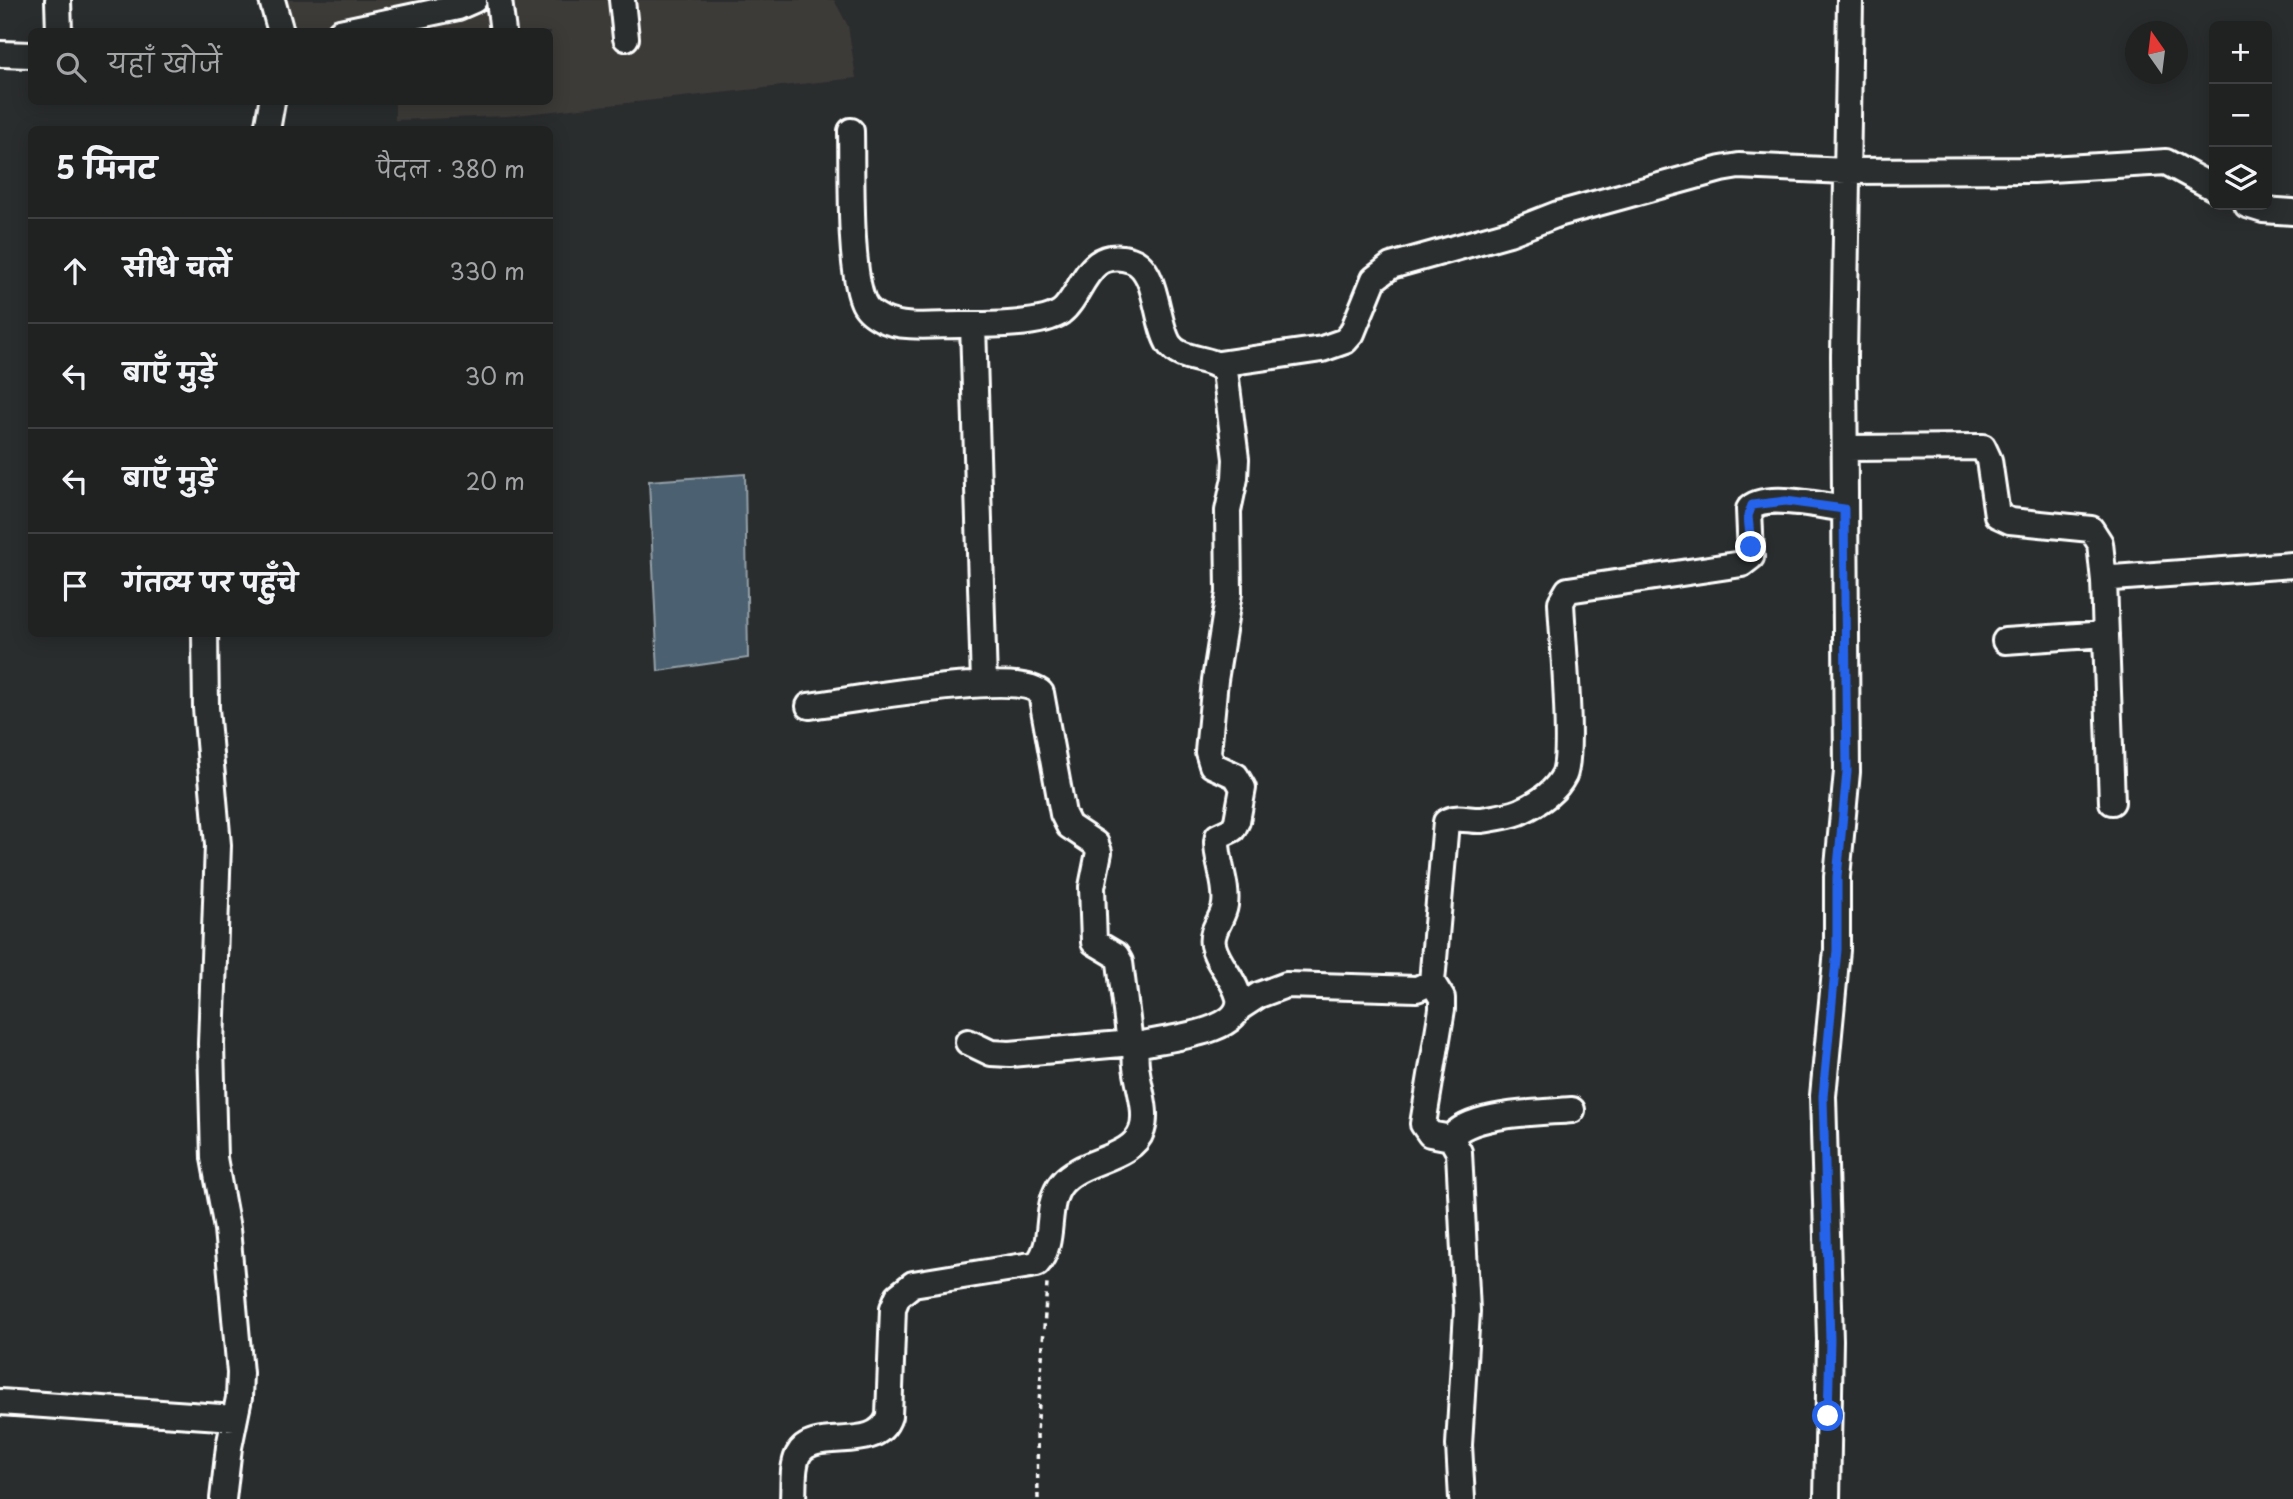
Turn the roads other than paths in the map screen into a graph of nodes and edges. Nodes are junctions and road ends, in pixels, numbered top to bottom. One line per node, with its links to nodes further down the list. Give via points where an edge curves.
1 (58, 0): 7 (street)
2 (272, 0): 8 (street)
3 (474, 0): 9 (street)
4 (499, 0): 10 (street)
5 (622, 0): 11 (street)
6 (1850, 0): 17 (street)
7 (59, 28)
8 (280, 28)
9 (360, 28)
10 (502, 28)
11 (626, 38)
12 (0, 54): 13 (street)
13 (28, 55)
14 (271, 105): 15 (street)
15 (268, 126)
16 (851, 131): 21 (street, via 855,242 863,302 884,320)
17 (1846, 172): 18 (street, via 2097,169 2166,162); 22 (street, via 1739,166 1558,214 1380,272 1352,332 1335,346); 23 (street)
18 (2209, 185)
19 (2263, 210): 20 (street)
20 (2293, 212)
21 (973, 325): 22 (street, via 1048,319 1063,311 1097,264 1130,260 1150,278 1160,324 1171,346 1183,356); 30 (street)
22 (1219, 365): 34 (street, via 1227,378 1235,478 1228,511 1229,593 1208,752 1212,765 1240,780 1243,801 1233,829 1217,842 1225,906 1212,940 1239,998)
23 (1846, 448): 24 (street); 26 (street, via 1983,447 1997,515 2010,521 2091,529 2100,543)
24 (1844, 509): 33 (street, via 1758,502 1749,509 1751,557 1742,564 1579,586 1563,595 1565,773 1539,802 1517,813 1446,822); 44 (street, via 1847,772 1823,1096 1830,1340)
25 (2293, 565): 26 (street)
26 (2104, 581): 27 (street)
27 (2106, 634): 29 (street); 32 (street)
28 (205, 637): 40 (street, via 218,845 211,1044 214,1145 238,1341 240,1385)
29 (2004, 641)
30 (984, 683): 31 (street); 36 (street, via 1020,683 1041,693 1063,814 1069,826 1096,844 1099,852 1092,887 1094,942 1120,962)
31 (809, 706)
32 (2112, 802)
33 (1432, 982): 34 (street, via 1417,989 1286,985); 38 (street, via 1442,998 1442,1009 1423,1124 1430,1134)
34 (1239, 1008): 36 (street, via 1221,1027)
35 (968, 1042): 36 (street, via 991,1053 1010,1054)
36 (1134, 1046): 42 (street, via 1143,1128 1130,1146 1060,1185 1043,1257 1026,1268 913,1284 905,1289 893,1308 886,1426 878,1433 803,1449 797,1457)
37 (1572, 1110): 38 (street, via 1482,1120 1463,1125)
38 (1451, 1138): 43 (street, via 1459,1152 1467,1311 1459,1445)
39 (0, 1402): 40 (street)
40 (235, 1419): 41 (street)
41 (223, 1499)
42 (793, 1499)
43 (1462, 1499)
44 (1827, 1499)

